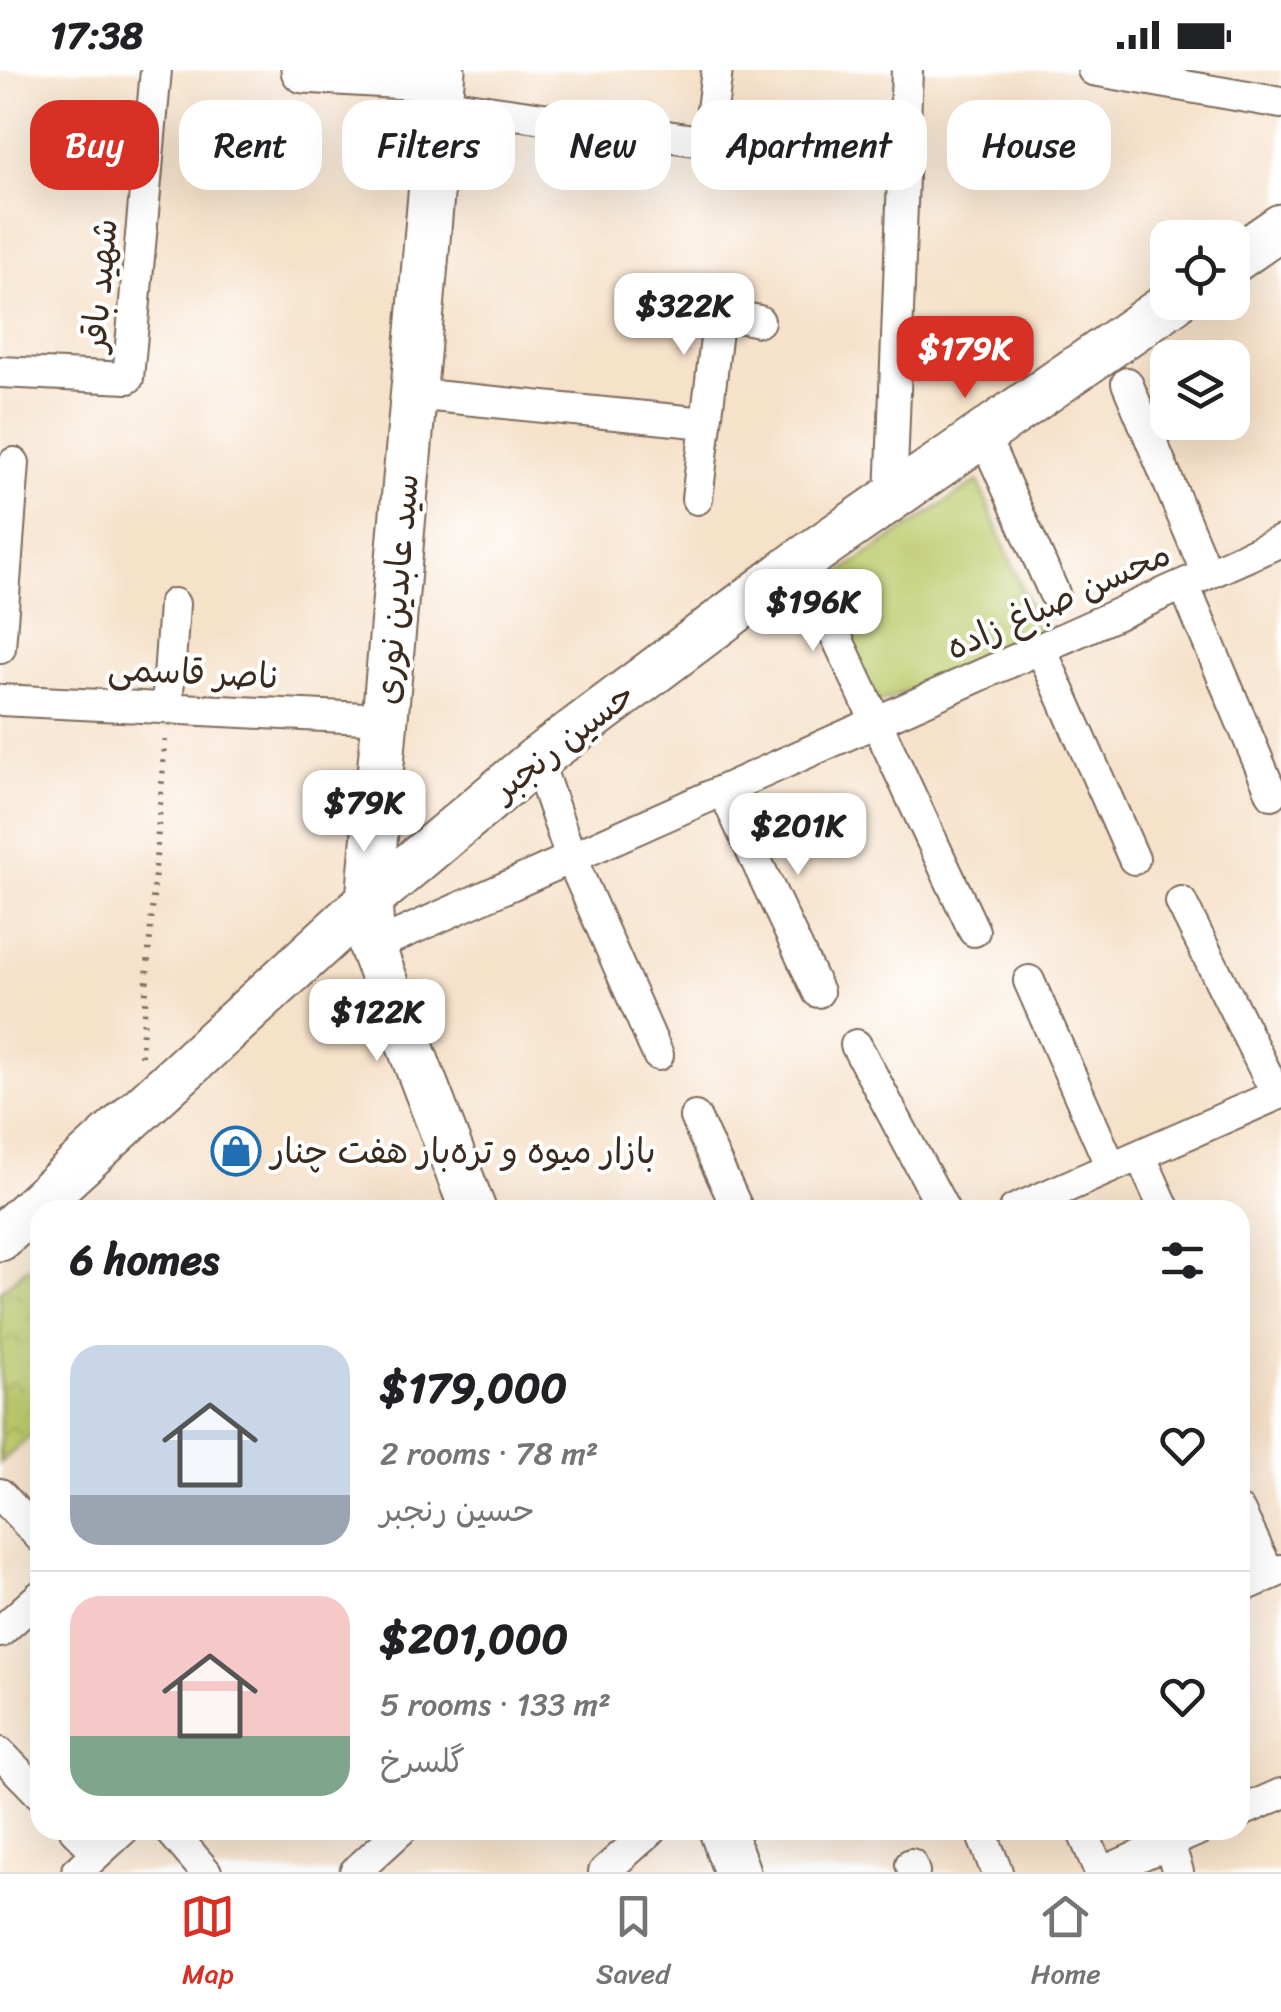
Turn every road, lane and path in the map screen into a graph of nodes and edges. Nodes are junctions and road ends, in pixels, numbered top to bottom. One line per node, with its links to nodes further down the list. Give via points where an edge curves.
1 (156, 70): 13 (street, شهید باقر, via 128,378)
2 (304, 70): 7 (street)
3 (717, 70): 7 (street, via 708,142)
4 (907, 70): 19 (street)
5 (1092, 70): 6 (street)
6 (1163, 76): 8 (street)
7 (441, 84): 15 (street, سید عابدین نوری)
8 (1281, 103)
9 (1281, 227): 10 (street)
10 (1250, 249)
11 (1150, 318): 17 (street, حسین رنجبر)
12 (759, 321): 16 (street, via 719,313)
13 (0, 372)
14 (1127, 383): 23 (street)
15 (413, 394): 16 (street); 30 (street, سید عابدین نوری)
16 (706, 423): 20 (street)
17 (983, 434): 19 (street, حسین رنجبر); 24 (street)
18 (14, 463): 26 (street)
19 (891, 498): 22 (street, حسین رنجبر)
20 (696, 499)
21 (1281, 542): 23 (street, محسن صباغ زاده)
22 (801, 561): 31 (street); 32 (street, حسین رنجبر)
23 (1195, 579): 27 (street, محسن صباغ زاده); 34 (street)
24 (1054, 593)
25 (174, 604): 29 (street)
26 (0, 648)
27 (1040, 648): 31 (street, محسن صباغ زاده); 36 (street)
28 (0, 700): 29 (street, ناصر قاسمی)
29 (168, 708): 30 (street, ناصر قاسمی); 46 (path)
30 (385, 719): 37 (street, سید عابدین نوری)
31 (878, 721): 33 (street, محسن صباغ زاده); 39 (street)
32 (536, 759): 35 (street); 37 (street, حسین رنجبر)
33 (724, 790): 35 (street, محسن صباغ زاده); 42 (street)
34 (1272, 794)
35 (571, 858): 40 (street, محسن صباغ زاده); 44 (street)
36 (1134, 859)
37 (369, 900): 40 (street, سید عابدین نوری); 46 (street, حسین رنجبر)
38 (1182, 902): 45 (street)
39 (974, 932)
40 (372, 946): 51 (street, سید عابدین نوری)
41 (1029, 980): 49 (street)
42 (818, 992)
43 (856, 1044): 53 (street)
44 (658, 1055)
45 (1279, 1094): 48 (street)
46 (137, 1111): 50 (street, حسین رنجبر)
47 (695, 1117): 52 (street)
48 (1140, 1154): 49 (street); 55 (street)
49 (1111, 1167): 54 (street)
50 (41, 1200)
51 (469, 1200)
52 (733, 1200)
53 (939, 1200)
54 (1037, 1200)
55 (1160, 1200)
56 (30, 1210): 57 (street, حسین رنجبر)
57 (0, 1238)
58 (0, 1494): 59 (street)
59 (30, 1526)
60 (1250, 1529): 61 (street)
61 (1275, 1573): 62 (street)
62 (1250, 1584)
63 (30, 1605): 64 (street)
64 (0, 1632)
65 (0, 1752): 66 (street)
66 (30, 1784)
67 (1281, 1794): 68 (street)
68 (1250, 1808)
69 (112, 1840): 77 (street)
70 (179, 1840): 78 (street)
71 (390, 1840): 79 (street)
72 (640, 1840): 80 (street)
73 (726, 1840): 81 (street)
74 (984, 1840): 82 (street)
75 (1087, 1840): 83 (street)
76 (1171, 1848): 83 (street)
77 (87, 1862)
78 (206, 1872)
79 (356, 1872)
80 (604, 1872)
81 (737, 1872)
82 (996, 1872)
83 (1102, 1872)

